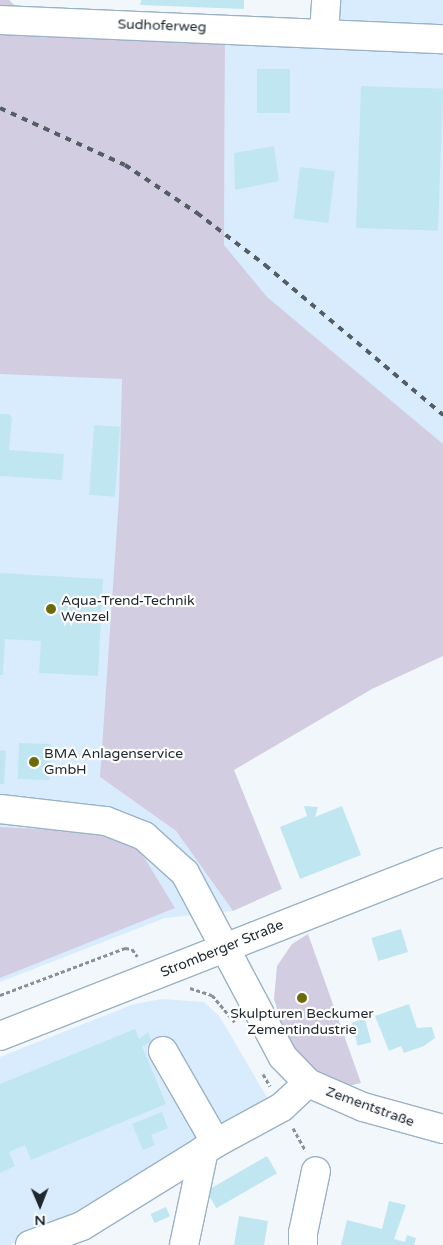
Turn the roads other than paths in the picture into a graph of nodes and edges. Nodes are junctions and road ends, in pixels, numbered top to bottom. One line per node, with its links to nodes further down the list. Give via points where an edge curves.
1 (326, 0): 4 (street)
2 (43, 11): 3 (street, Sudhoferweg); 4 (street, Sudhoferweg)
3 (0, 20)
4 (324, 32): 5 (street, Sudhoferweg)
5 (443, 39)
6 (0, 809): 8 (street, Zementstraße, via 106,821 144,836 185,873)
7 (443, 862): 8 (street, Stromberger Straße)
8 (227, 947): 9 (street, Stromberger Straße); 11 (street, Zementstraße, via 283,1057)
9 (0, 1036)
10 (163, 1051): 13 (street)
11 (308, 1084): 12 (street, Zementstraße, via 363,1108); 13 (street, via 282,1107)
12 (443, 1129)
13 (210, 1147): 15 (street, via 82,1226); 16 (street)
14 (316, 1171): 17 (street)
15 (30, 1245)
16 (184, 1245)
17 (303, 1245)

